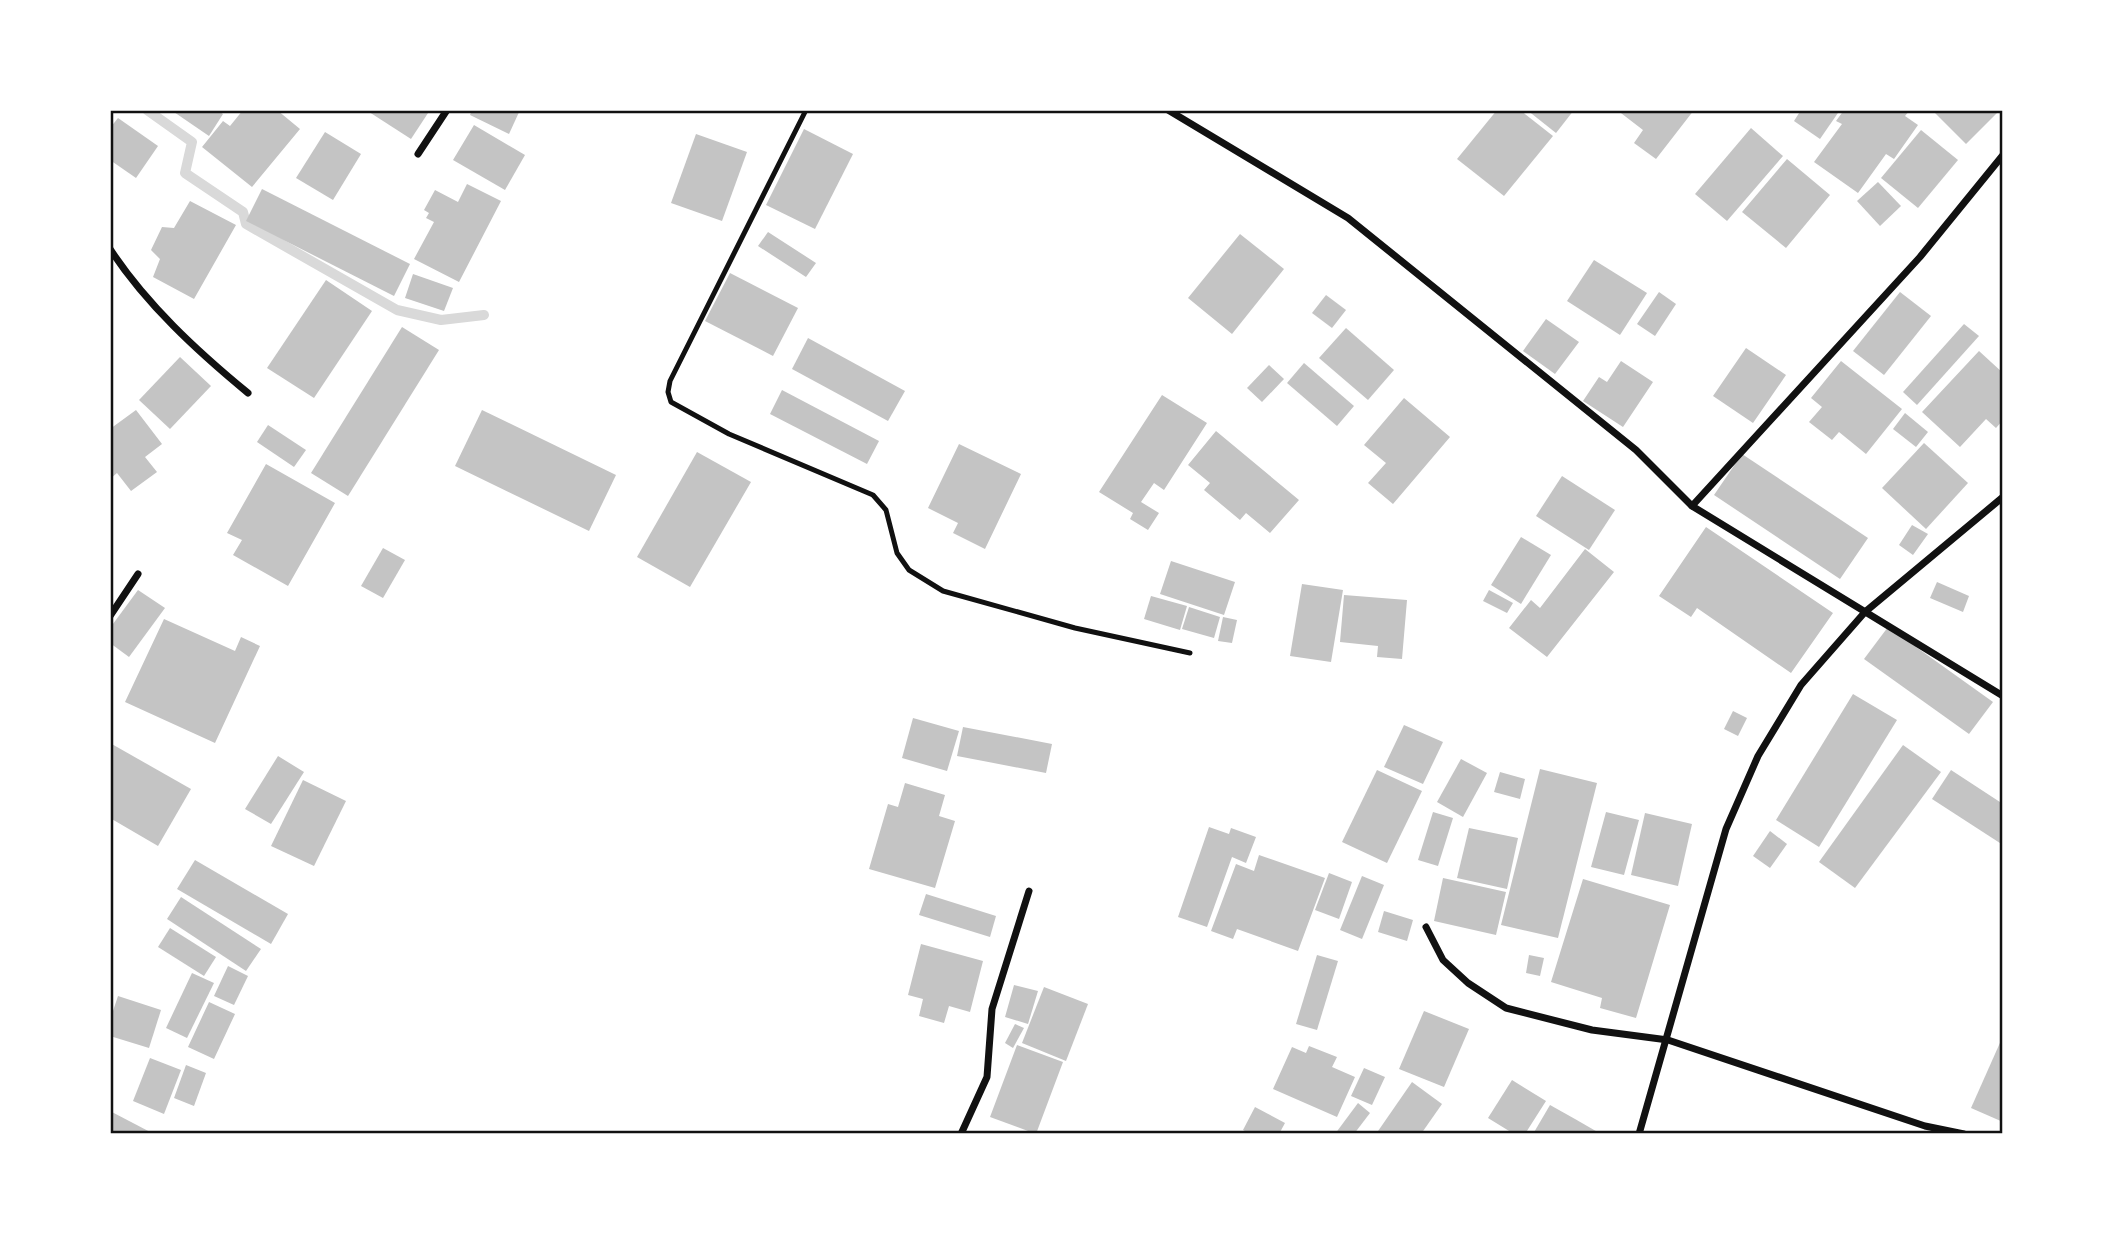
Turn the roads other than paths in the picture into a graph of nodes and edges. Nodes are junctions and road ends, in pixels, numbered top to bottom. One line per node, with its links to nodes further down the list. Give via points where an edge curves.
1 (447, 110): 4 (street)
2 (806, 110): 13 (lane, via 670,381 671,402 729,434 873,495 886,510 897,553 909,570 943,591 1019,614)
3 (1168, 110): 9 (street, via 1348,218 1636,450)
4 (418, 154)
5 (2003, 155): 9 (street, via 1920,257)
6 (110, 249): 7 (street, via 148,299)
7 (248, 393)
8 (2003, 497): 11 (street)
9 (1692, 506): 11 (street)
10 (138, 574): 12 (street)
11 (1865, 612): 14 (street); 17 (street, via 1801,685 1758,756 1726,829)
12 (110, 616)
13 (1190, 653)
14 (2003, 696)
15 (1029, 891): 18 (street, via 992,1009 988,1077)
16 (1426, 927): 17 (street, via 1443,960 1468,984 1506,1008 1592,1030)
17 (1668, 1040): 19 (street); 20 (street, via 1925,1126)
18 (961, 1134)
19 (1639, 1134)
20 (1964, 1134)

